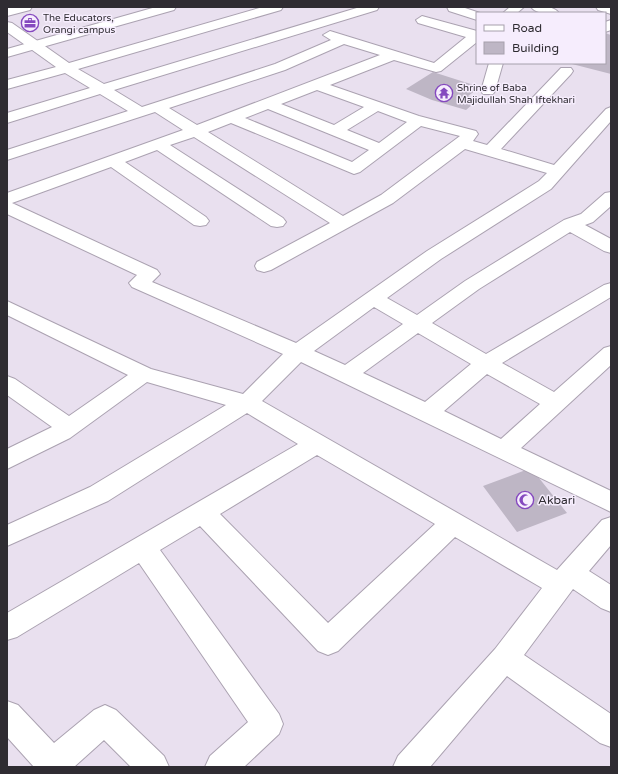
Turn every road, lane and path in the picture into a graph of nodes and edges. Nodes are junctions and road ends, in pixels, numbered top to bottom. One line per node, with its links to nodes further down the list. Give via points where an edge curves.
1 (26, 7): 10 (street)
2 (137, 7): 19 (street)
3 (170, 7): 19 (street)
4 (373, 7): 15 (street)
5 (537, 7): 11 (street)
6 (602, 7): 8 (street)
7 (453, 8): 12 (street)
8 (611, 10)
9 (280, 11): 15 (street); 24 (street)
10 (7, 12)
11 (550, 12)
12 (476, 16)
13 (422, 20): 16 (street)
14 (7, 26): 19 (street)
15 (310, 26): 18 (street); 28 (street)
16 (476, 35)
17 (476, 36): 22 (street, via 436,68)
18 (343, 40): 22 (street); 31 (street, via 280,67)
19 (29, 41): 20 (street); 21 (street); 24 (street)
20 (7, 42)
21 (7, 53)
22 (393, 55): 27 (street)
23 (496, 64): 29 (street)
24 (67, 68): 26 (street); 28 (street)
25 (566, 71): 43 (street)
26 (7, 85)
27 (317, 85): 30 (street); 32 (street)
28 (103, 90): 33 (street); 35 (street)
29 (488, 91)
30 (267, 104): 36 (street); 39 (street)
31 (156, 106): 33 (street); 38 (street)
32 (376, 106): 37 (street); 39 (street)
33 (138, 111): 44 (street)
34 (611, 112): 46 (street)
35 (7, 118)
36 (232, 118): 38 (street); 42 (street, via 354,169)
37 (418, 120): 40 (street, via 470,134); 42 (street)
38 (196, 131): 41 (street); 52 (street)
39 (335, 131): 42 (street)
40 (463, 143): 43 (street); 52 (street, via 387,199)
41 (158, 144): 45 (street); 51 (street)
42 (381, 149)
43 (490, 151): 46 (street)
44 (7, 155)
45 (113, 161): 48 (street); 50 (street)
46 (558, 171): 57 (street, via 545,185 434,255)
47 (611, 198): 53 (street, via 587,218)
48 (7, 199)
49 (7, 207): 60 (street, via 150,274 139,283)
50 (200, 221)
51 (276, 222)
52 (342, 223): 55 (street)
53 (570, 224): 54 (street); 59 (street, via 472,285)
54 (611, 247)
55 (264, 266)
56 (611, 289): 62 (street)
57 (373, 298): 59 (street); 60 (street)
58 (7, 307): 63 (street)
59 (417, 324): 62 (street); 64 (street)
60 (298, 352): 64 (street); 66 (street)
61 (611, 353): 67 (street)
62 (486, 363): 67 (street); 68 (street)
63 (144, 374): 66 (street); 69 (street)
64 (347, 374): 68 (street)
65 (7, 384): 69 (street)
66 (247, 403): 70 (street); 77 (street, via 98,494)
67 (555, 403): 71 (street)
68 (427, 413): 71 (street)
69 (69, 427): 72 (street)
70 (317, 444): 74 (street); 75 (street)
71 (504, 450): 73 (street)
72 (7, 460)
73 (611, 502)
74 (202, 512): 75 (street, via 328,642); 78 (street)
75 (453, 523): 79 (street)
76 (611, 527): 79 (street)
77 (7, 536)
78 (143, 548): 81 (street); 87 (street, via 268,724)
79 (565, 579): 80 (street); 82 (street)
80 (611, 600)
81 (7, 628)
82 (505, 658): 84 (street); 88 (street)
83 (7, 715): 85 (street)
84 (611, 732)
85 (52, 766): 86 (street, via 105,720)
86 (153, 767)
87 (221, 767)
88 (409, 767)

